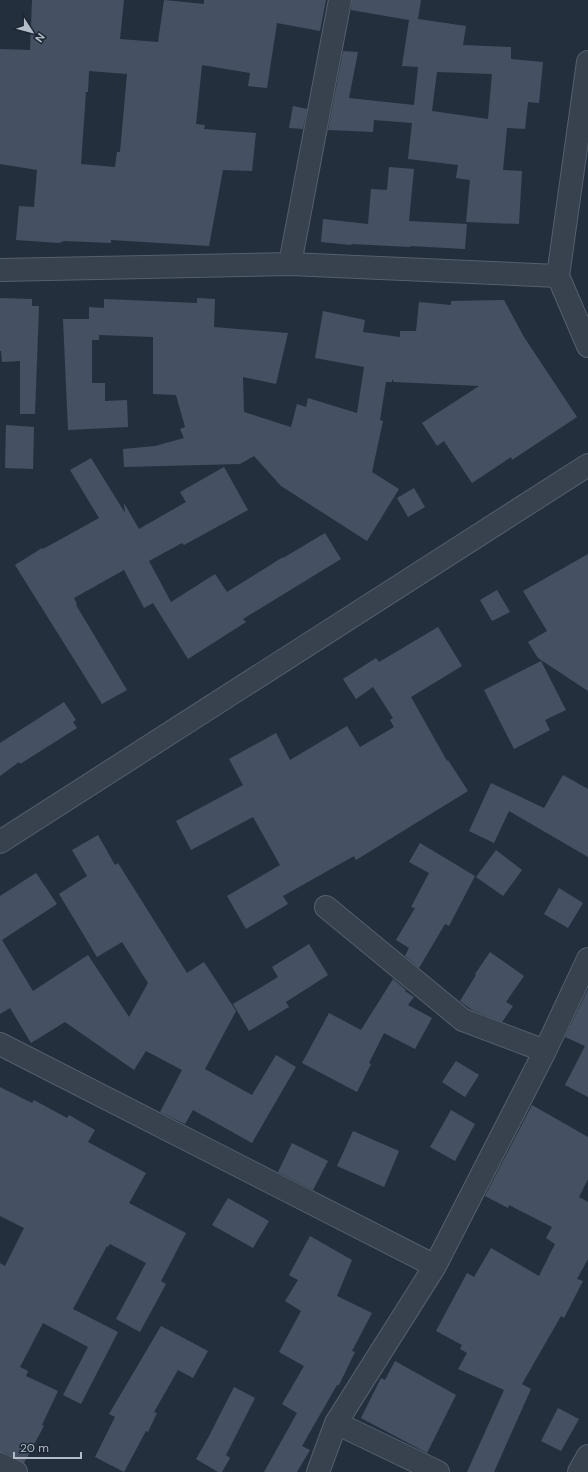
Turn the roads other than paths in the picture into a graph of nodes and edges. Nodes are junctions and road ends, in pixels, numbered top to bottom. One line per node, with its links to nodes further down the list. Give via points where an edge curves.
1 (340, 0): 3 (street)
2 (588, 62): 5 (street)
3 (290, 264): 4 (street); 5 (street)
4 (0, 270)
5 (558, 276): 6 (street)
6 (588, 346)
7 (588, 465): 8 (street)
8 (0, 842)
9 (326, 908): 12 (street, via 463,1020)
10 (588, 959): 12 (street)
11 (0, 1044): 13 (street)
12 (545, 1051): 13 (street)
13 (435, 1266): 14 (street)
14 (336, 1423): 18 (street); 19 (street)
15 (588, 1456): 20 (street)
16 (0, 1464): 17 (street)
17 (16, 1472)
18 (318, 1472)
19 (438, 1472)
20 (579, 1472)

